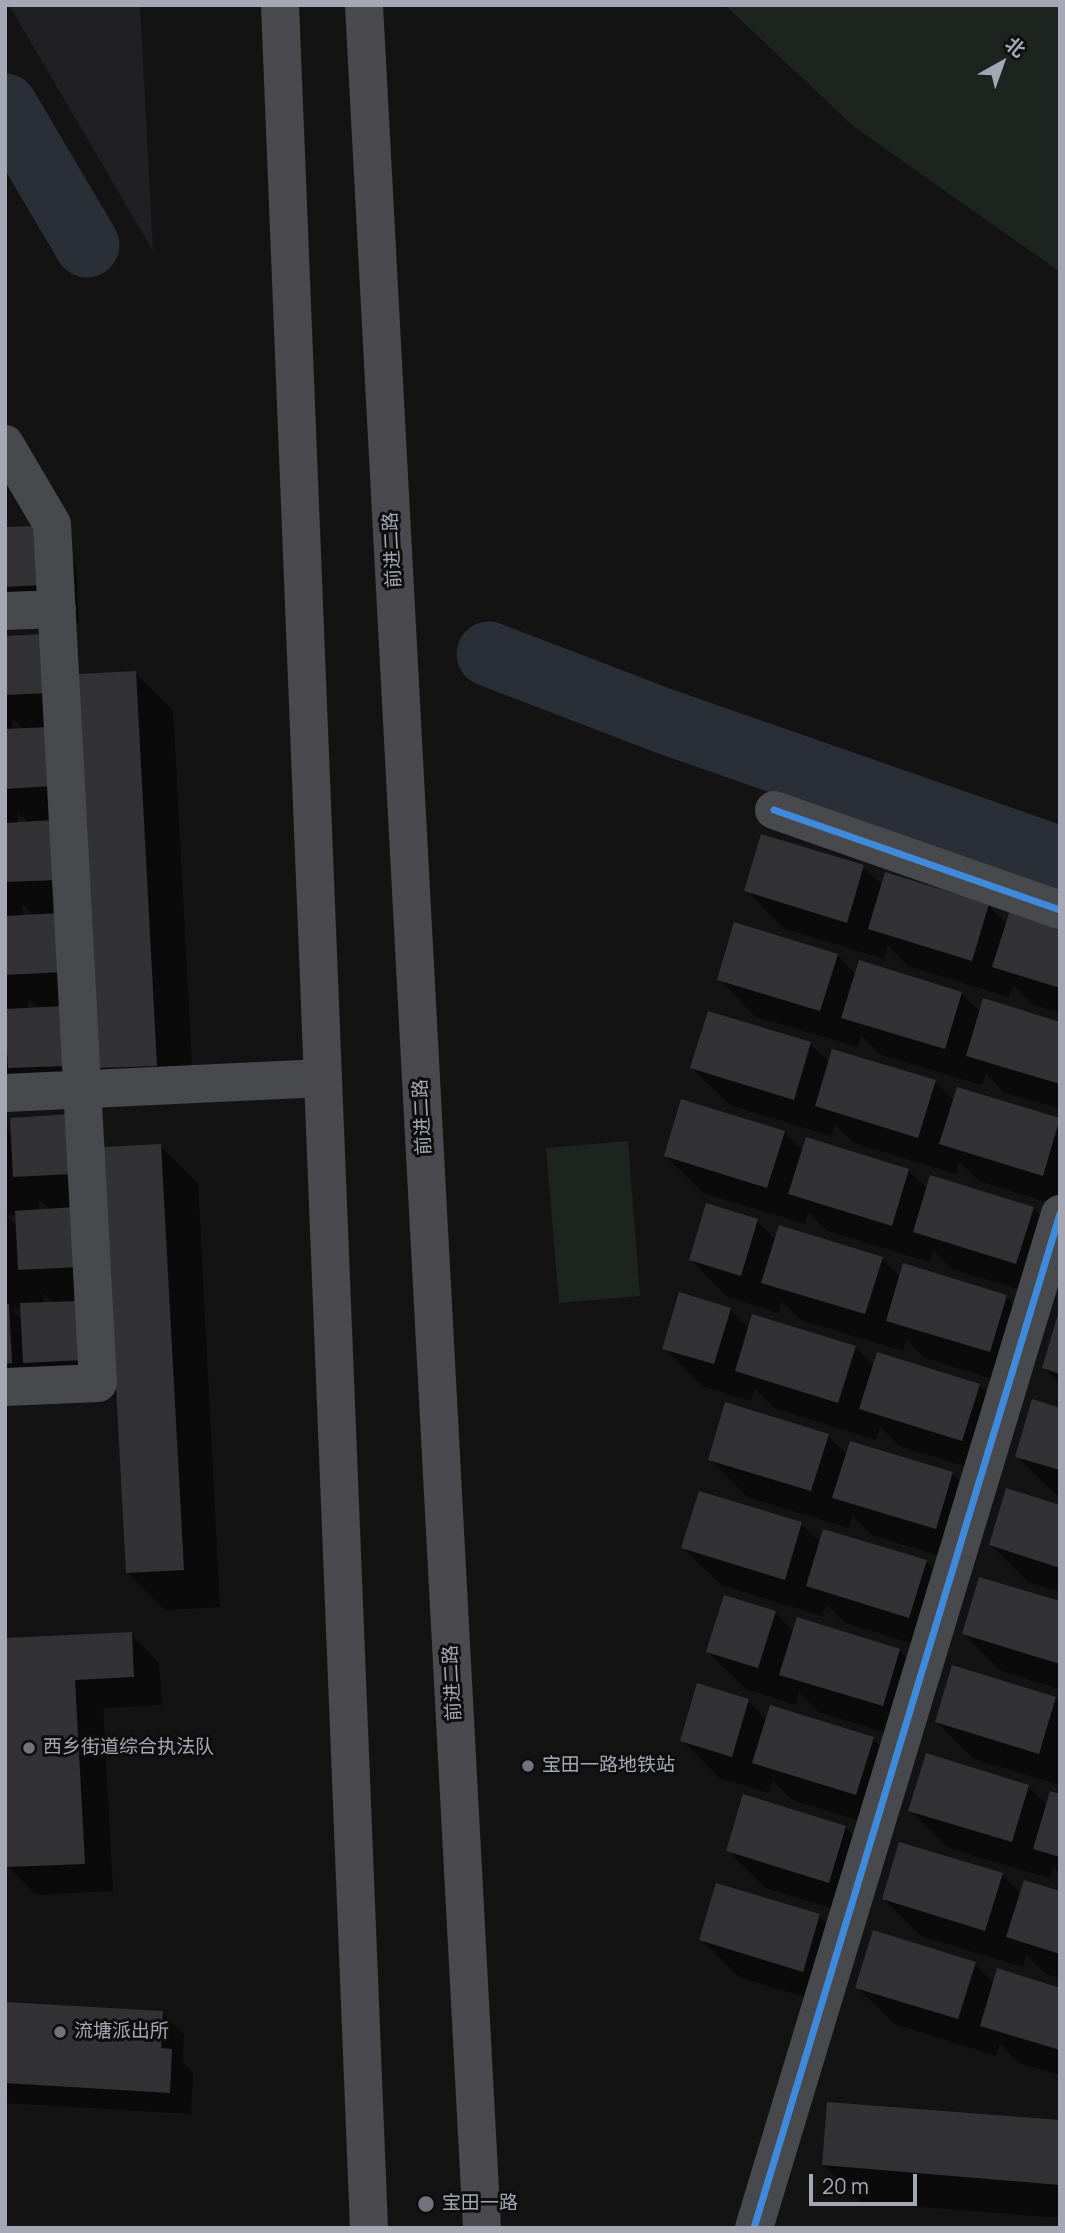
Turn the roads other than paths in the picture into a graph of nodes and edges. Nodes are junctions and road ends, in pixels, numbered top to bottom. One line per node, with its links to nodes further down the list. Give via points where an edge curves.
1 (280, 5): 8 (main road)
2 (363, 5): 14 (main road, 前进二路)
3 (5, 443): 4 (street, via 52,524)
4 (57, 609): 5 (street); 9 (street)
5 (5, 611)
6 (774, 810): 7 (street)
7 (1060, 910)
8 (323, 1078): 9 (street); 13 (main road)
9 (82, 1089): 10 (street); 12 (street, via 98,1383)
10 (5, 1093)
11 (1060, 1214): 15 (street)
12 (5, 1387)
13 (369, 2228)
14 (482, 2228)
15 (754, 2228)

